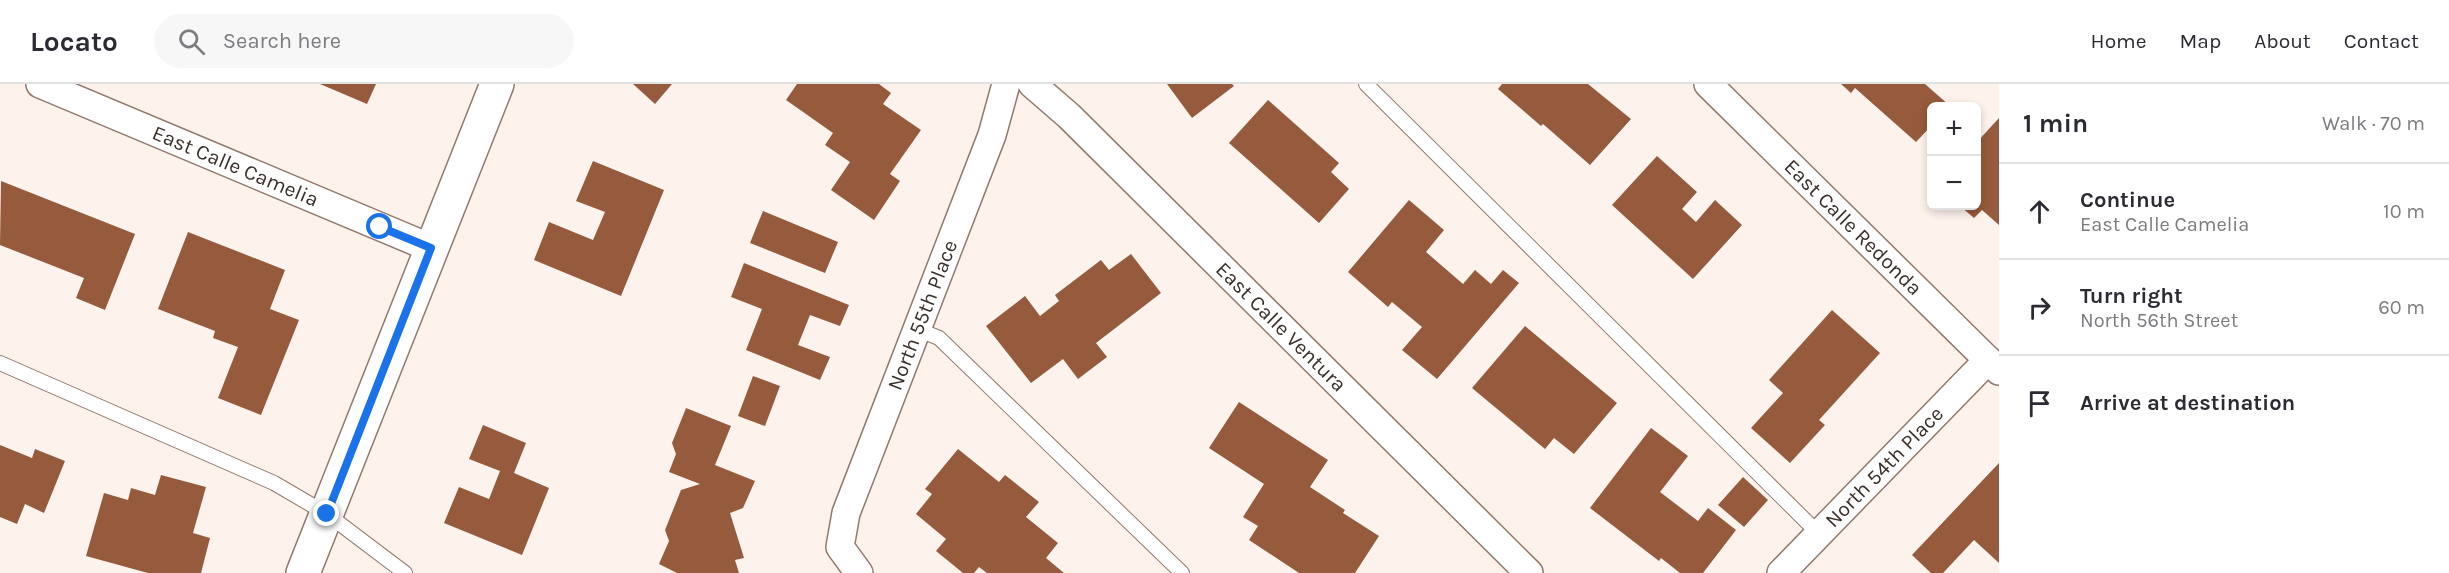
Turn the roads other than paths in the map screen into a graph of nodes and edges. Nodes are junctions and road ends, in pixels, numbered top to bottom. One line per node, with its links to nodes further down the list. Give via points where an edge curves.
1 (40, 84): 7 (street, East Calle Camelia)
2 (496, 84): 7 (main road)
3 (1006, 84): 8 (street, North 55th Place, via 992,135)
4 (1032, 84): 17 (street, East Calle Ventura, via 1078,124)
5 (1366, 84): 12 (lane)
6 (1708, 84): 10 (street, East Calle Redonda)
7 (431, 248): 11 (main road)
8 (917, 329): 15 (street, North 55th Place, via 846,513 840,548); 16 (lane, via 939,338)
9 (0, 363): 11 (lane, via 274,483)
10 (1994, 365): 12 (street, North 54th Place)
11 (327, 514): 13 (main road); 14 (lane)
12 (1819, 534): 18 (street, North 54th Place)
13 (303, 573)
14 (405, 573)
15 (859, 573)
16 (1182, 573)
17 (1528, 573)
18 (1781, 573)

